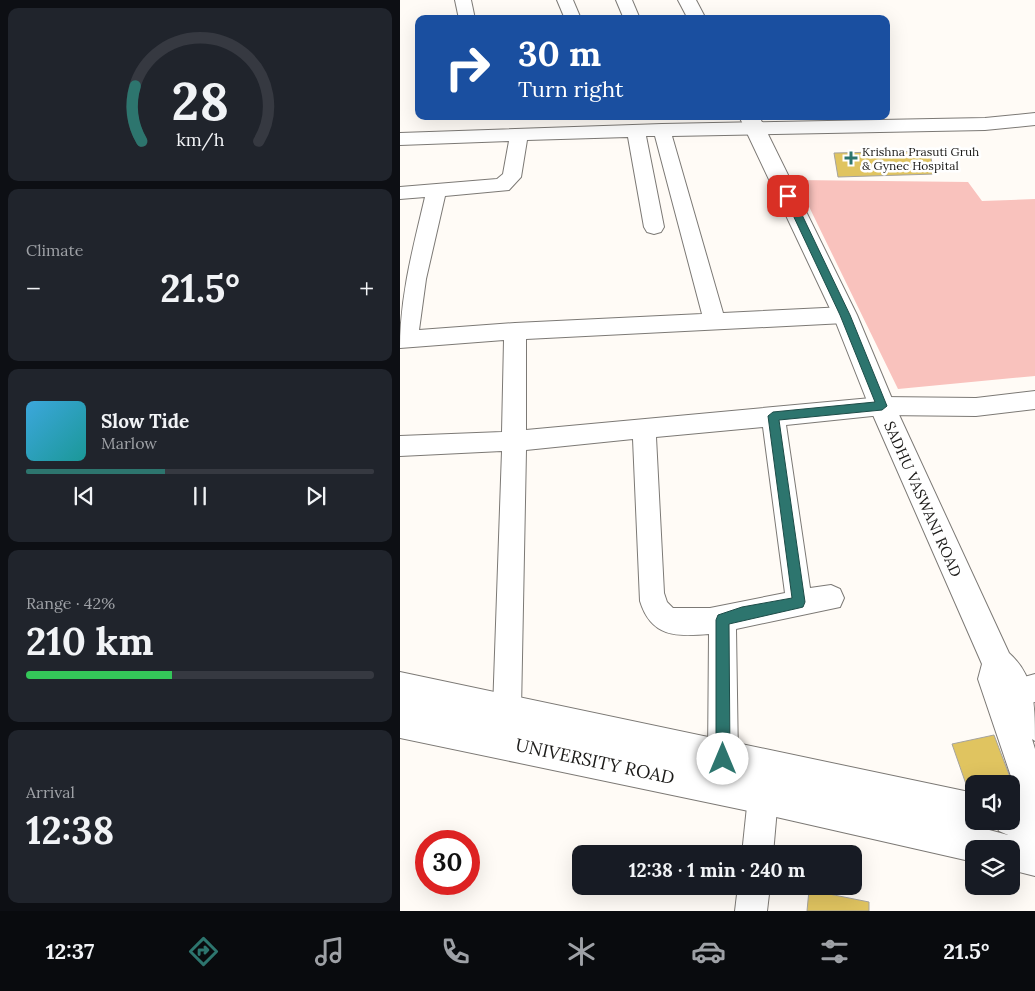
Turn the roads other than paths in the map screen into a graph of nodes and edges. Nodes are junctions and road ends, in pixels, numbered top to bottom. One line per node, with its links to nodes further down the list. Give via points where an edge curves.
1 (463, 0): 5 (street)
2 (565, 0): 6 (street)
3 (624, 0): 7 (street)
4 (687, 0): 8 (street)
5 (466, 15)
6 (571, 15)
7 (630, 15)
8 (695, 15)
9 (1035, 119): 10 (street, via 985,124)
10 (752, 122): 12 (street); 18 (street, SADHU VASWANI ROAD)
11 (636, 130): 12 (street); 13 (street); 17 (street)
12 (662, 130): 19 (street)
13 (519, 134): 14 (street); 15 (street, via 512,177 508,182 493,188)
14 (400, 139)
15 (436, 192): 16 (street); 21 (street)
16 (400, 193)
17 (654, 227)
18 (845, 315): 19 (street); 23 (street, SADHU VASWANI ROAD)
19 (715, 322): 20 (street)
20 (515, 332): 21 (street); 26 (street)
21 (404, 340)
22 (1035, 400): 23 (street, via 976,407)
23 (882, 406): 24 (street); 31 (street, SADHU VASWANI ROAD)
24 (773, 416): 25 (street); 29 (street)
25 (644, 428): 26 (street); 30 (street, via 651,593 655,610 667,620 689,623)
26 (514, 441): 27 (street); 34 (street)
27 (400, 446)
28 (831, 598): 29 (street)
29 (799, 602): 30 (street)
30 (722, 620): 37 (street)
31 (998, 664): 33 (street); 39 (street, via 994,679)
32 (400, 688): 34 (street, UNIVERSITY ROAD)
33 (1028, 689): 36 (street)
34 (507, 710): 37 (street, UNIVERSITY ROAD)
35 (400, 721): 38 (street, UNIVERSITY ROAD)
36 (1035, 724)
37 (723, 759): 40 (street, UNIVERSITY ROAD)
38 (764, 797): 43 (street, UNIVERSITY ROAD); 44 (street)
39 (1035, 798)
40 (965, 809)
41 (1020, 820): 42 (street)
42 (1035, 823)
43 (965, 842)
44 (758, 845)
45 (1020, 854): 46 (street)
46 (1035, 858)
47 (753, 895): 48 (street)
48 (751, 911)

